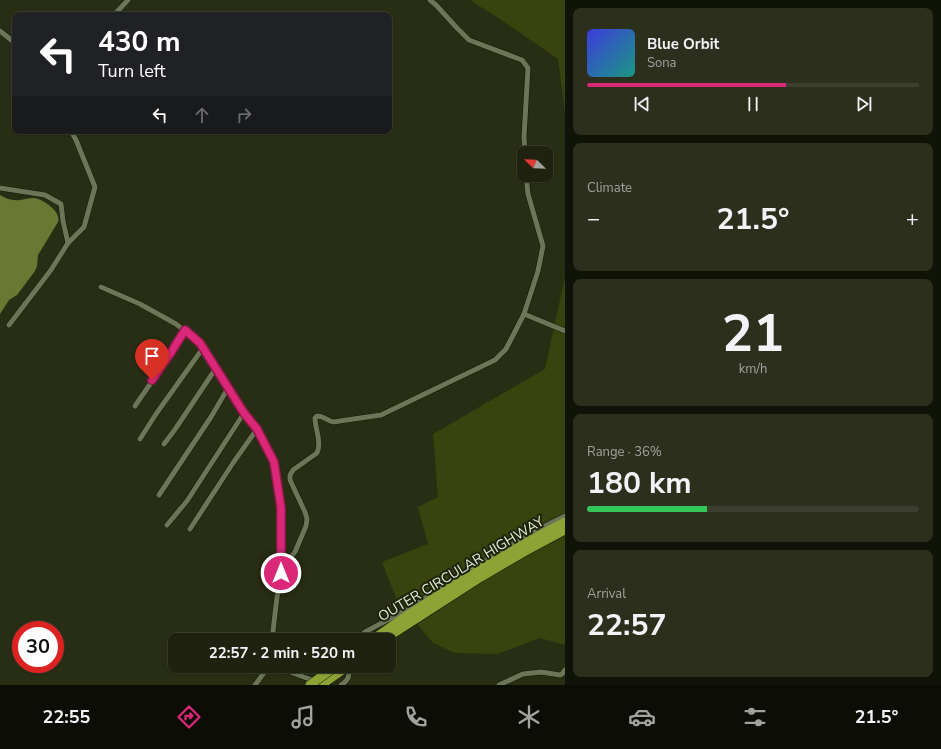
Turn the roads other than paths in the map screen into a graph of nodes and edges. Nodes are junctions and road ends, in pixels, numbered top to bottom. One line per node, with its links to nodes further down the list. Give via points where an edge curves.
1 (128, 0): 3 (street)
2 (430, 0): 7 (street, via 469,40 522,60 528,68)
3 (117, 12)
4 (0, 31): 5 (street)
5 (12, 41)
6 (72, 134): 10 (street, via 95,188 84,227)
7 (525, 146)
8 (527, 182): 12 (street, via 543,246)
9 (0, 188): 10 (street, via 45,195 61,204)
10 (68, 243): 13 (street)
11 (101, 287): 14 (street, via 140,304)
12 (524, 314): 15 (street); 30 (street, via 506,349 495,360 381,415 333,422 322,416 315,418 319,449 290,475 305,512 306,526 295,552)
13 (9, 325)
14 (185, 330): 16 (street); 19 (street)
15 (565, 331)
16 (203, 348): 17 (street); 22 (street)
17 (216, 368): 18 (street); 23 (street)
18 (228, 388): 20 (street); 24 (street, via 212,417)
19 (135, 406)
20 (244, 413): 21 (street); 27 (street, via 187,501)
21 (257, 429): 28 (street); 30 (street, via 274,462 281,508)
22 (140, 439)
23 (164, 444)
24 (159, 495)
25 (565, 516): 32 (street, via 459,576 408,610)
26 (565, 522): 33 (highway, OUTER CIRCULAR HIGHWAY, via 508,553)
27 (167, 525)
28 (190, 529)
29 (565, 530): 34 (highway, OUTER CIRCULAR HIGHWAY, via 481,578)
30 (281, 569): 31 (street)
31 (273, 633)
32 (364, 633)
33 (382, 633)
34 (395, 633)
35 (565, 670): 46 (street, via 560,675 541,672 523,674)
36 (264, 673): 41 (street)
37 (293, 673): 43 (street, via 312,680)
38 (326, 673): 42 (highway, bridge)
39 (338, 673): 44 (highway)
40 (349, 673): 45 (street, via 349,678)
41 (255, 685)
42 (310, 685)
43 (317, 685)
44 (321, 685)
45 (341, 685)
46 (498, 685)

